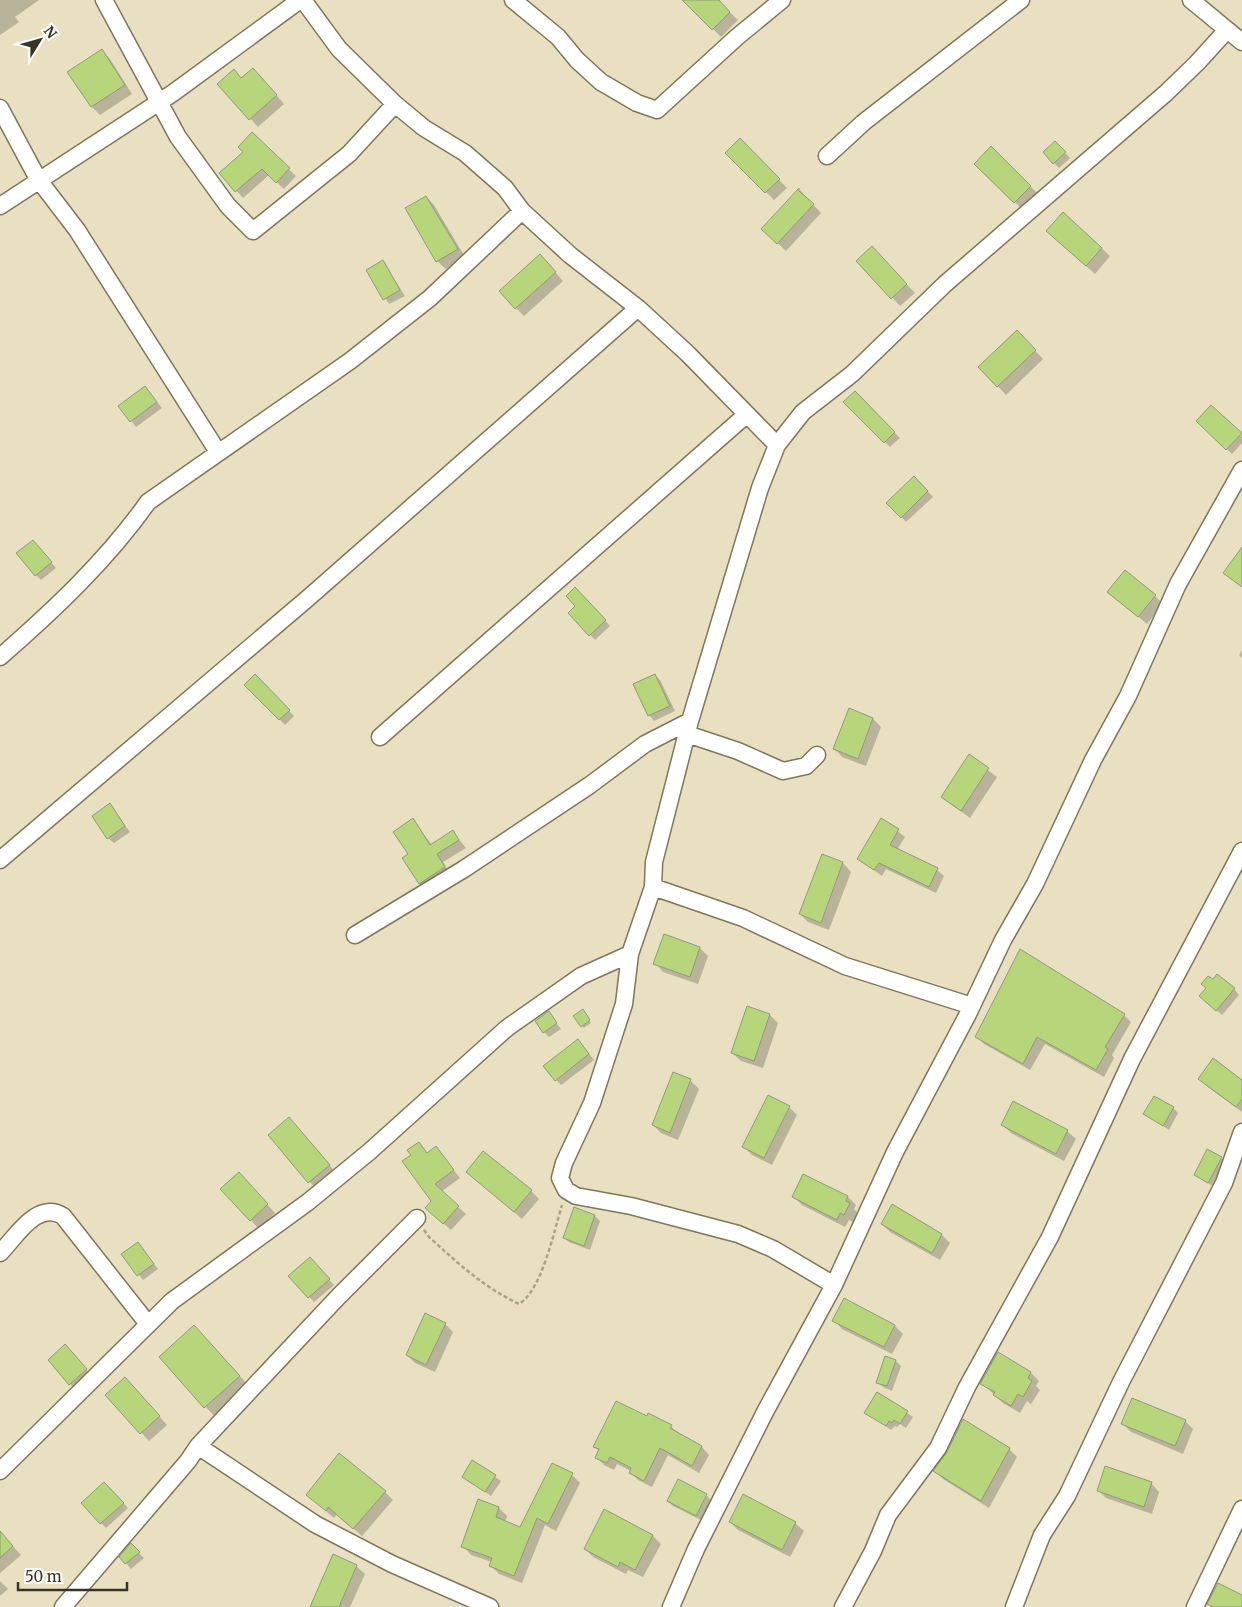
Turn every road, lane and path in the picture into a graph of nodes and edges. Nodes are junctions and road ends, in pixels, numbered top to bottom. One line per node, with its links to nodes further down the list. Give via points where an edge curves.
1 (104, 0): 9 (street)
2 (302, 0): 9 (street); 10 (street, via 339,49)
3 (513, 0): 4 (street, via 558,38 601,82 637,103 657,110)
4 (782, 0)
5 (1021, 0): 12 (street, via 864,122)
6 (1191, 0): 7 (street)
7 (1227, 30): 8 (street); 18 (street, via 1166,93 945,284 852,374 803,412)
8 (1242, 42)
9 (158, 101): 10 (street, via 178,137 222,198 253,230 349,154); 13 (street)
10 (395, 104): 15 (street, via 424,128 465,153 505,188)
11 (0, 108): 13 (street)
12 (828, 156)
13 (38, 179): 14 (street); 19 (street, via 77,230)
14 (0, 206)
15 (522, 211): 16 (street, via 570,255); 19 (street, via 416,309 350,361)
16 (638, 308): 17 (street, via 688,354); 26 (street, via 307,599)
17 (746, 415): 18 (street); 23 (street)
18 (777, 445): 22 (street, via 760,488)
19 (218, 452): 21 (street, via 148,502 128,530 83,580)
20 (1242, 470): 30 (street, via 1178,584 1128,696)
21 (0, 657)
22 (689, 727): 24 (street, via 783,770 806,766); 27 (street, via 654,862); 28 (street, via 645,744 464,869)
23 (380, 737)
24 (817, 755)
25 (1242, 851): 43 (street, via 1132,1058 1050,1237 967,1387 938,1448 888,1516)
26 (0, 860)
27 (653, 887): 29 (street); 30 (street, via 743,918 846,966)
28 (355, 935)
29 (630, 954): 32 (street, via 624,1004 592,1103 564,1163 560,1178); 36 (street, via 580,976 507,1028 369,1152 315,1196 172,1301)
30 (972, 1006): 35 (street, via 895,1152)
31 (1242, 1132): 44 (street, via 1224,1183 1120,1382 1067,1496 1042,1535)
32 (566, 1190): 33 (path, via 537,1281 527,1299 520,1304 472,1276 429,1238); 35 (street, via 576,1196 631,1206 738,1234 773,1249)
33 (417, 1218): 37 (street)
34 (3, 1243): 36 (street, via 30,1220 42,1213 56,1212 63,1216)
35 (834, 1285): 42 (street, via 765,1412 696,1549)
36 (148, 1324): 38 (street)
37 (198, 1446): 40 (street); 41 (street, via 315,1524 392,1564)
38 (0, 1471)
39 (1242, 1509): 45 (street)
40 (63, 1607)
41 (490, 1607)
42 (671, 1607)
43 (843, 1607)
44 (1014, 1607)
45 (1195, 1607)

